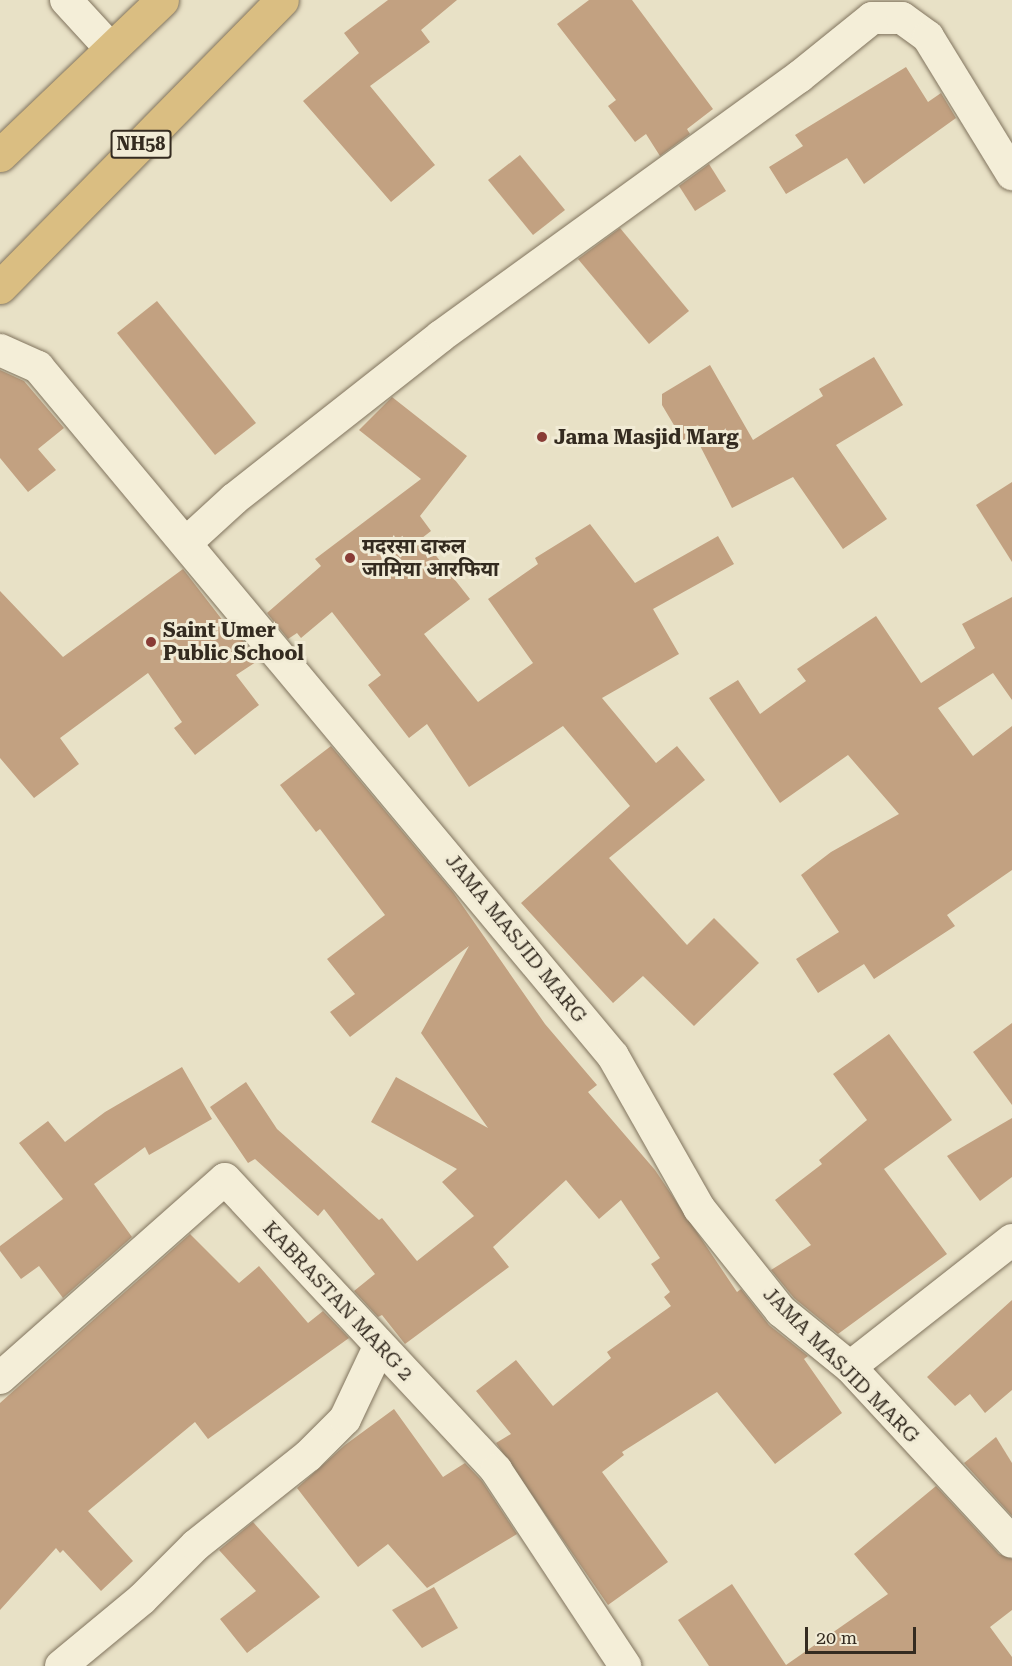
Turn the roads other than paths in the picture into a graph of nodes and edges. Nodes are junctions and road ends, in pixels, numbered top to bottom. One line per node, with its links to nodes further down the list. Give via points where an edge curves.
1 (66, 0): 4 (street)
2 (162, 0): 4 (highway)
3 (282, 0): 7 (highway, NH58)
4 (111, 49): 5 (highway)
5 (0, 155)
6 (1012, 174): 9 (street, via 928,37 902,18 872,18 799,78 670,167 441,336 234,499)
7 (0, 287)
8 (0, 350): 9 (street, JAMA MASJID MARG, via 38,367)
9 (186, 543): 12 (street, JAMA MASJID MARG, via 613,1056 699,1208 781,1311)
10 (1012, 1240): 12 (street)
11 (379, 1347): 13 (street, KABRASTAN MARG 2, via 225,1179); 15 (street, via 345,1419); 16 (street, KABRASTAN MARG 2, via 496,1470)
12 (850, 1367): 14 (street, JAMA MASJID MARG)
13 (0, 1378)
14 (1012, 1542)
15 (61, 1666)
16 (625, 1666)

